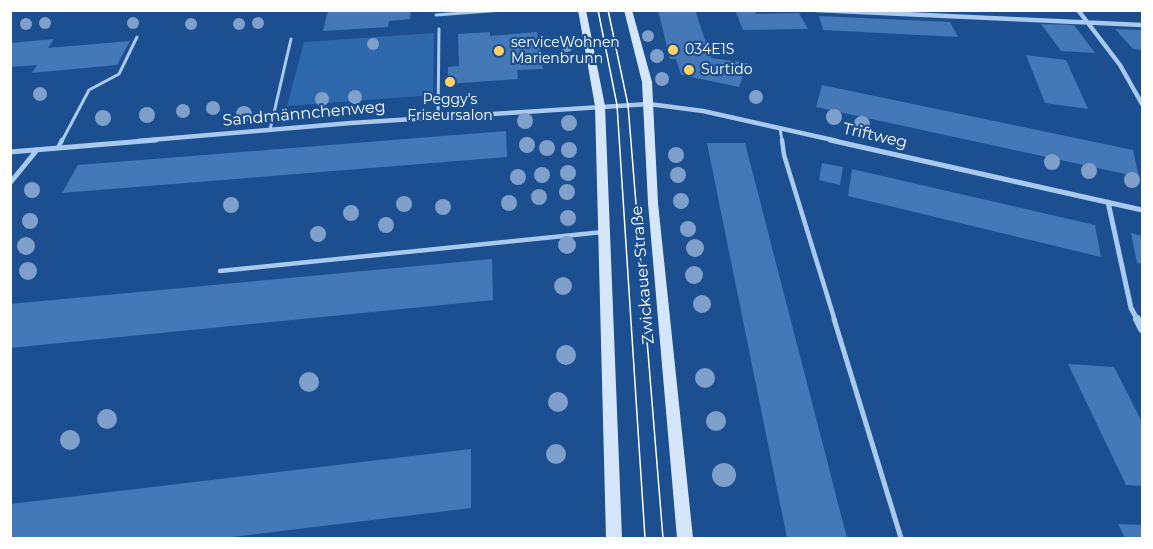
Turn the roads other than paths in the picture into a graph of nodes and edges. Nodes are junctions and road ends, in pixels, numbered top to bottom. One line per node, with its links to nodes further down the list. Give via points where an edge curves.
1 (503, 10): 6 (lane)
2 (582, 10): 14 (main road, Zwickauer Straße)
3 (628, 10): 12 (main road, Zwickauer Straße)
4 (816, 10): 7 (street)
5 (1078, 10): 7 (street)
6 (436, 15)
7 (1090, 24): 8 (street); 13 (street)
8 (1143, 25)
9 (439, 29): 15 (lane)
10 (137, 37): 18 (lane, via 119,74 89,90)
11 (291, 39): 17 (lane)
12 (649, 104): 14 (street, Triftweg); 16 (street, Triftweg); 28 (main road, Zwickauer Straße, via 652,203)
13 (1143, 104)
14 (600, 106): 15 (street, Sandmännchenweg); 24 (main road, Zwickauer Straße)
15 (438, 117): 17 (street, Sandmännchenweg)
16 (780, 128): 22 (street, Triftweg); 29 (lane, via 784,155)
17 (270, 130): 18 (street, Sandmännchenweg)
18 (58, 148): 19 (street, Sandmännchenweg)
19 (37, 150): 20 (street, Sandmännchenweg); 21 (street)
20 (10, 152)
21 (10, 183)
22 (1107, 202): 23 (street, Triftweg); 26 (street, via 1131,308)
23 (1143, 210)
24 (605, 232): 25 (lane); 27 (main road, Zwickauer Straße)
25 (220, 271)
26 (1143, 329)
27 (614, 538)
28 (685, 538)
29 (901, 538)

